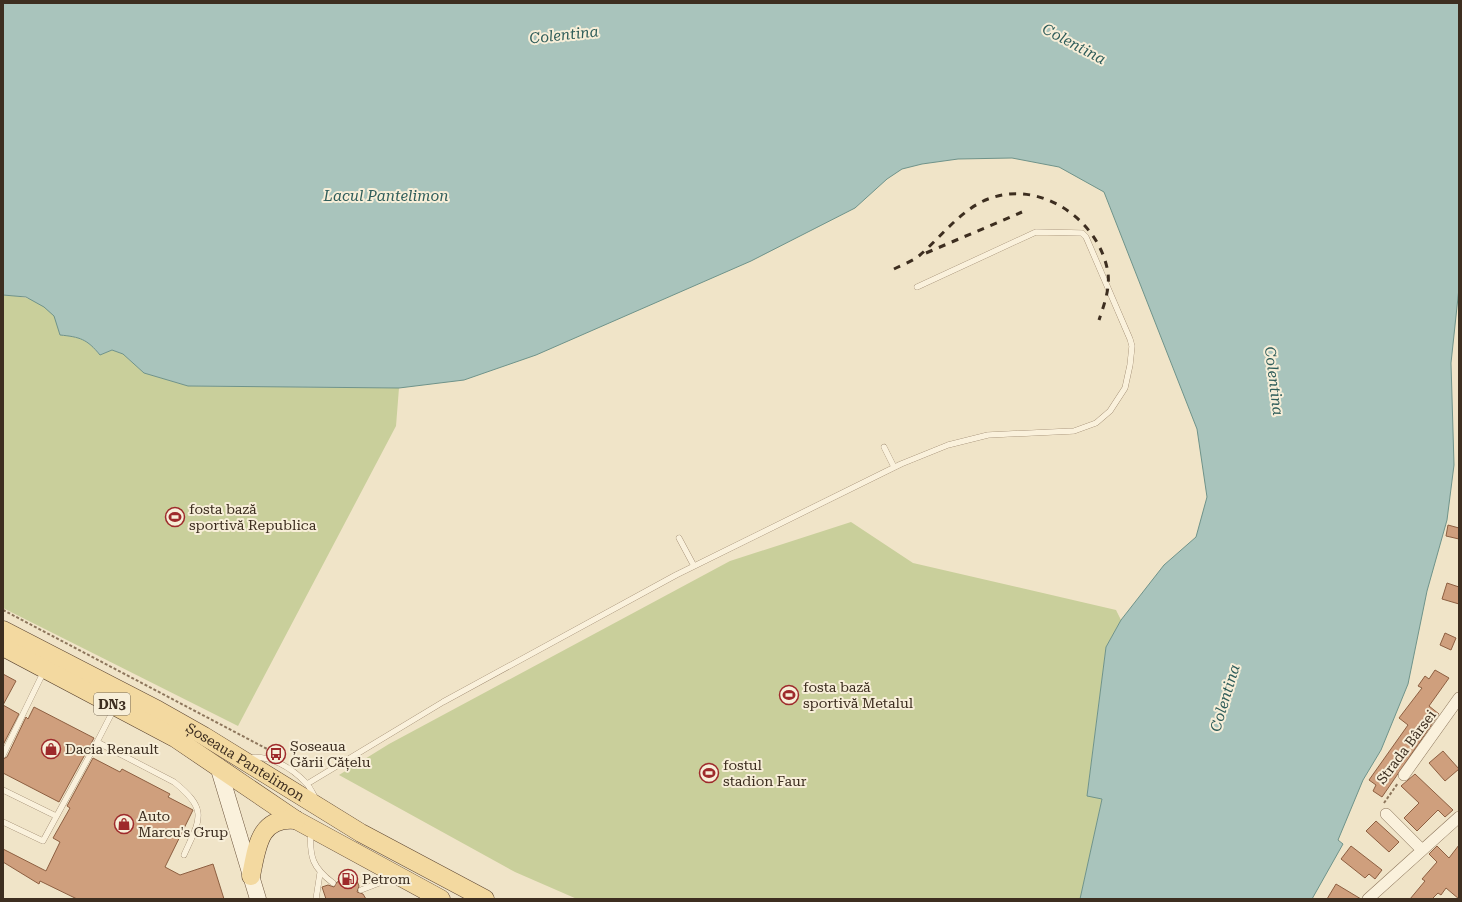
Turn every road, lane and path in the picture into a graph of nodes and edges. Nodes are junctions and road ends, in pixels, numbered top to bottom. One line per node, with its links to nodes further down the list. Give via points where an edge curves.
1 (917, 288): 3 (lane, via 1036,232 1082,234 1086,237 1130,339 1130,365 1121,395 1110,411 1096,423 1074,431 988,435 968,439)
2 (884, 447): 3 (lane)
3 (894, 467): 5 (lane)
4 (679, 538): 5 (lane)
5 (694, 566): 19 (lane, via 443,702)
6 (3, 610): 14 (path)
7 (3, 630): 12 (main road, Șoseaua Pantelimon / DN3)
8 (3, 647): 9 (main road, Șoseaua Pantelimon / DN3)
9 (45, 669): 11 (main road, Șoseaua Pantelimon / DN3); 15 (lane)
10 (1459, 698): 18 (street, Strada Bârsei)
11 (116, 706): 13 (lane); 17 (main road, Șoseaua Pantelimon / DN3, via 175,738)
12 (204, 736): 16 (main road, Șoseaua Pantelimon / DN3); 17 (main road)
13 (97, 742): 23 (lane); 29 (lane, via 174,782 191,798 199,813 199,822)
14 (276, 754)
15 (3, 755)
16 (241, 760): 17 (main road); 19 (lane, via 269,757); 21 (main road, Șoseaua Pantelimon / DN3)
17 (218, 766): 25 (main road, Șoseaua Pantelimon / DN3); 31 (main road)
18 (1404, 775): 22 (path, Strada Bârsei, via 1384,803)
19 (308, 784): 21 (lane)
20 (3, 790): 23 (lane)
21 (323, 811): 38 (main road, Șoseaua Pantelimon / DN3)
22 (1386, 814): 28 (street)
23 (56, 816): 26 (lane, via 43,841)
24 (1459, 817): 28 (street)
25 (296, 820): 27 (main road, Șoseaua Pantelimon / DN3); 31 (main road, via 278,820 268,826 259,843)
26 (3, 822)
27 (311, 829): 30 (lane, via 312,856); 32 (main road, Șoseaua Pantelimon / DN3)
28 (1421, 850): 39 (street)
29 (184, 855)
30 (320, 873): 33 (lane); 37 (lane)
31 (251, 876): 36 (main road)
32 (397, 876): 34 (lane); 35 (main road, Șoseaua Pantelimon / DN3)
33 (333, 883)
34 (361, 890)
35 (432, 897)
36 (258, 899)
37 (316, 899)
38 (485, 899)
39 (1368, 899)

